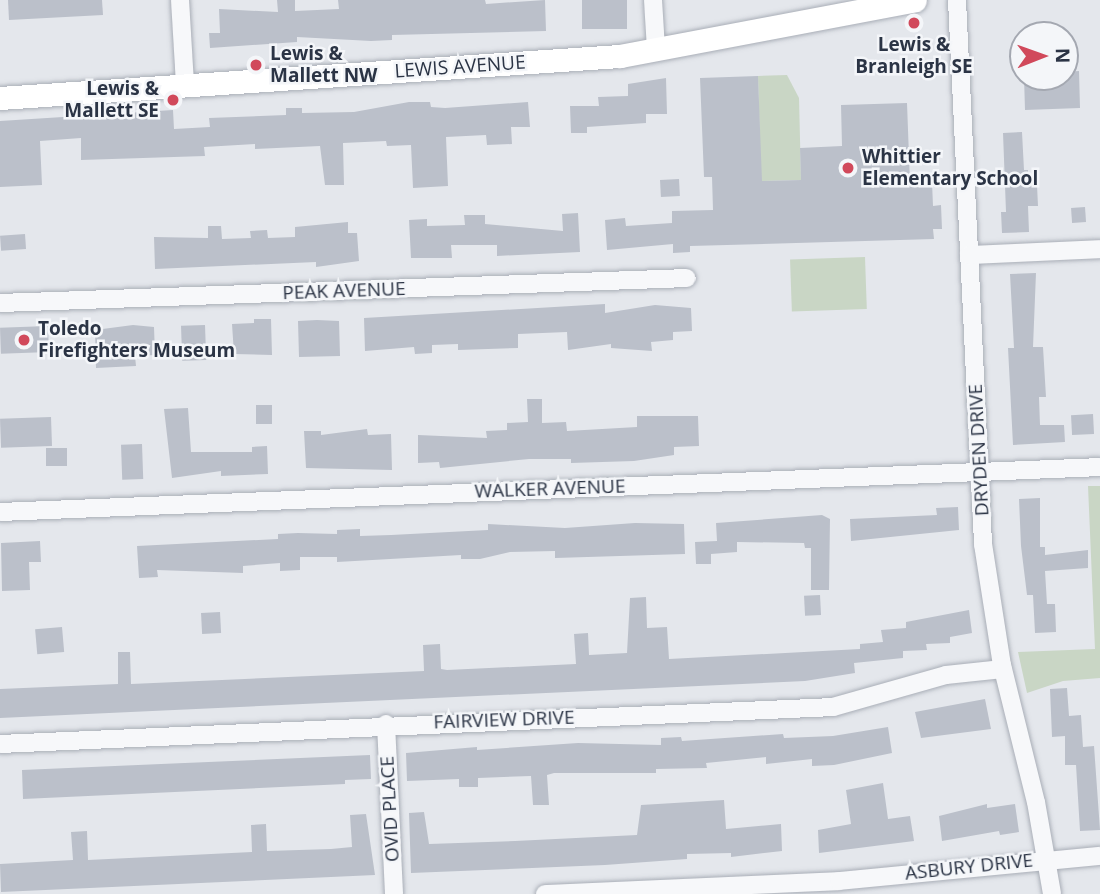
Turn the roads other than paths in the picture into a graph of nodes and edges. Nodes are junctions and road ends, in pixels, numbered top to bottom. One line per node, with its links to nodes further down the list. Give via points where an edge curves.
1 (180, 0): 7 (street)
2 (653, 0): 6 (street)
3 (915, 0): 5 (main road, LEWIS AVENUE)
4 (957, 0): 10 (street, DRYDEN DRIVE)
5 (868, 3): 6 (main road, LEWIS AVENUE)
6 (656, 49): 7 (main road, LEWIS AVENUE, via 560,60)
7 (185, 84): 8 (main road, LEWIS AVENUE)
8 (0, 98)
9 (1100, 249): 10 (street)
10 (969, 255): 14 (street, DRYDEN DRIVE)
11 (687, 278): 12 (street, PEAK AVENUE)
12 (0, 303)
13 (1100, 467): 14 (street, WALKER AVENUE)
14 (980, 472): 15 (street, WALKER AVENUE); 16 (street, DRYDEN DRIVE, via 986,570)
15 (0, 512)
16 (1003, 669): 17 (street, FAIRVIEW DRIVE, via 946,675 833,707); 20 (street, DRYDEN DRIVE)
17 (386, 724): 18 (street, FAIRVIEW DRIVE); 21 (street, OVID PLACE)
18 (0, 744)
19 (1100, 856): 20 (street, ASBURY DRIVE)
20 (1047, 859): 22 (street, ASBURY DRIVE, via 839,881); 23 (street, DRYDEN DRIVE)
21 (394, 894)
22 (545, 894)
23 (1052, 894)

